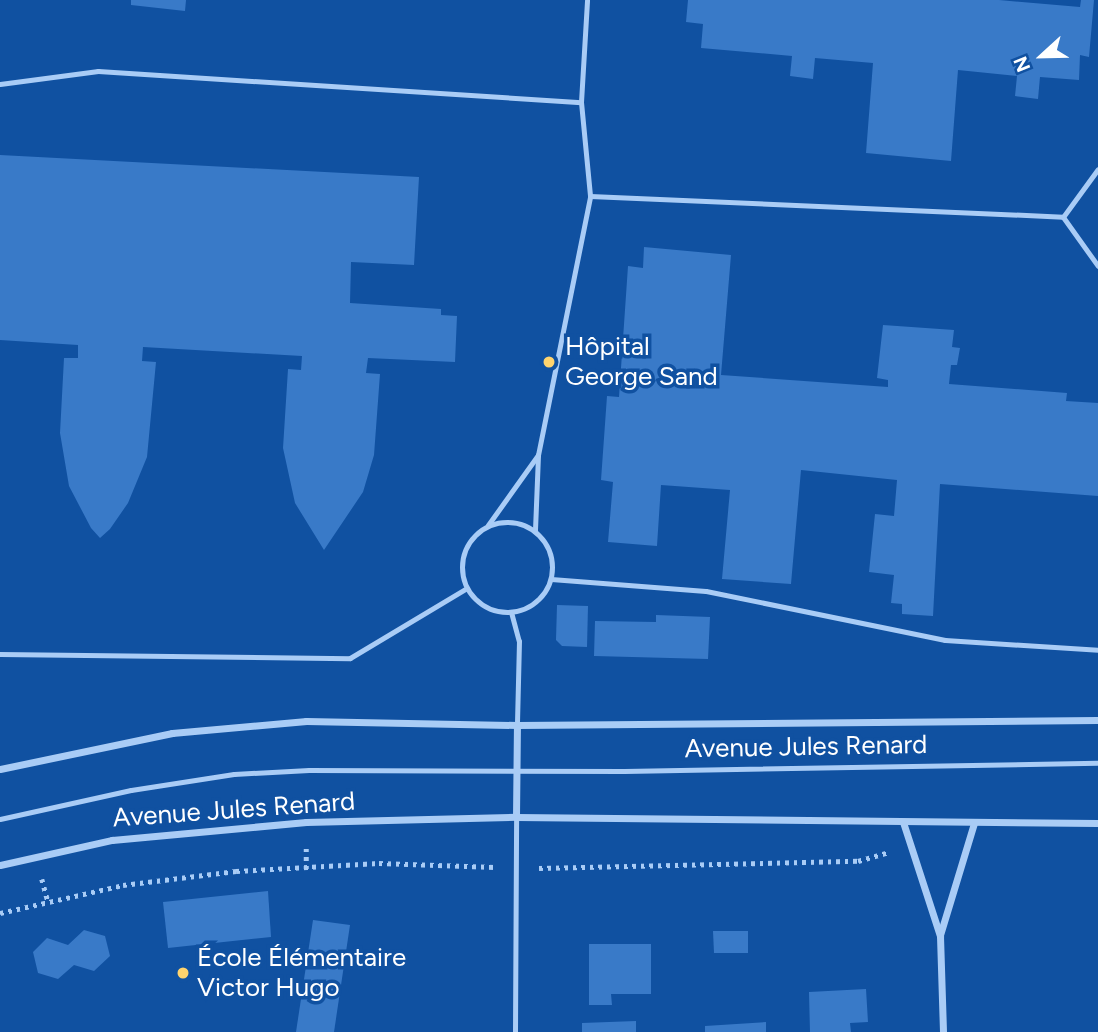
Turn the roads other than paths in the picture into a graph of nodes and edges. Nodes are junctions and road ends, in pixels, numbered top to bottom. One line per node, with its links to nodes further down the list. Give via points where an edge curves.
1 (587, 0): 3 (lane)
2 (0, 84): 3 (lane, via 98,71)
3 (581, 102): 5 (lane)
4 (1098, 169): 6 (lane)
5 (590, 195): 6 (lane); 8 (lane)
6 (1063, 217): 7 (lane)
7 (1098, 267)
8 (538, 455): 9 (lane); 10 (lane)
9 (488, 526): 10 (lane, via 512,521); 12 (lane, via 476,534 462,559)
10 (535, 531): 11 (lane, via 550,553)
11 (551, 579): 13 (lane, via 536,602); 14 (lane, via 706,592 945,640)
12 (467, 588): 13 (lane, via 485,606); 15 (lane, via 350,657)
13 (511, 612): 17 (lane, via 519,641)
14 (1098, 650)
15 (0, 654)
16 (1098, 720): 17 (street, Avenue Jules Renard)
17 (516, 725): 19 (street, Avenue Jules Renard, via 306,721 172,733); 20 (street)
18 (1098, 763): 20 (lane, Avenue Jules Renard)
19 (0, 769)
20 (515, 771): 21 (street); 22 (lane, Avenue Jules Renard, via 309,770 234,775 131,790)
21 (516, 817): 23 (street, Avenue Jules Renard); 26 (street, Avenue Jules Renard, via 306,822 163,833 112,839); 28 (lane)
22 (0, 819)
23 (903, 822): 24 (street, Avenue Jules Renard); 27 (street)
24 (974, 823): 25 (street, Avenue Jules Renard); 27 (street)
25 (1098, 823)
26 (0, 865)
27 (940, 936): 29 (street)
28 (515, 1032)
29 (943, 1032)

